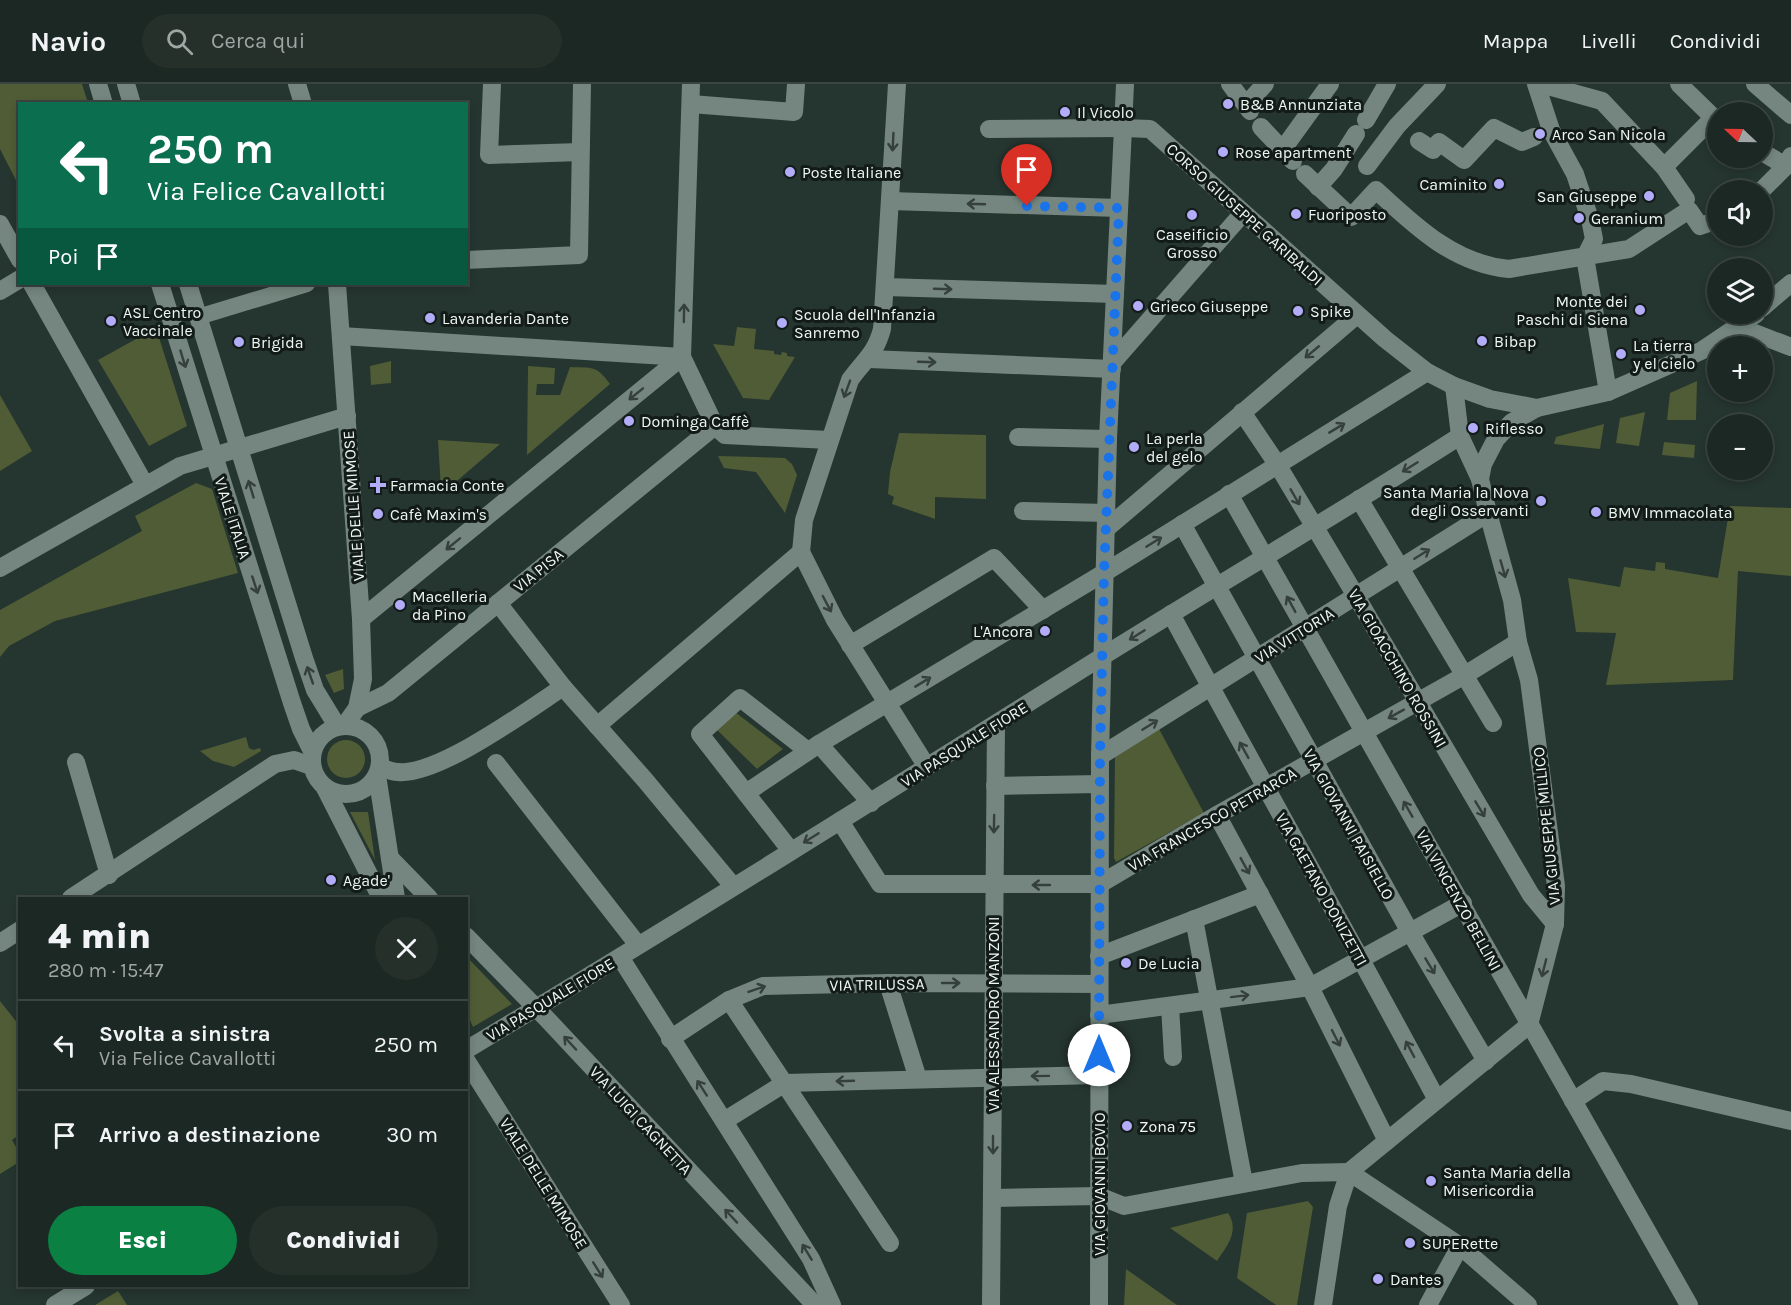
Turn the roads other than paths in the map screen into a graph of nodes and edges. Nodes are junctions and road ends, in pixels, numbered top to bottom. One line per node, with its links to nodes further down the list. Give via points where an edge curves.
1 (98, 84): 19 (street)
2 (128, 84): 20 (street)
3 (297, 84): 21 (street)
4 (492, 84): 31 (street, via 489,155)
5 (582, 84): 31 (street)
6 (691, 84): 22 (street)
7 (796, 84): 22 (street, via 794,112)
8 (897, 84): 40 (street, one-way to 40)
9 (1125, 84): 27 (street)
10 (1230, 84): 11 (street, via 1248,108)
11 (1265, 84)
12 (1330, 84): 33 (street)
13 (1387, 84): 38 (street, via 1334,169)
14 (1437, 84): 35 (street)
15 (1536, 84): 29 (street)
16 (1541, 84): 36 (street, via 1602,101)
17 (1679, 84): 23 (street)
18 (1755, 84): 24 (street)
19 (103, 102)
20 (132, 102)
21 (302, 102)
22 (691, 104): 65 (street, one-way to 22)
23 (1707, 112)
24 (1791, 115)
25 (1262, 127): 33 (street)
26 (1707, 127): 36 (street)
27 (1123, 128): 28 (street, CORSO GIUSEPPE GARIBALDI); 41 (street, VIA GIOVANNI BOVIO); 42 (street, CORSO GIUSEPPE GARIBALDI, via 1150,129)
28 (989, 129)
29 (1544, 133): 30 (street, via 1522,141 1494,128 1464,160 1439,142 1433,150); 46 (street, via 1575,174 1590,219 1594,239)
30 (1419, 141)
31 (580, 152): 47 (street, via 579,255)
32 (1773, 156): 34 (street)
33 (1294, 161): 38 (street)
34 (1788, 161): 37 (street)
35 (1367, 166)
36 (1664, 167): 39 (street)
37 (1771, 180)
38 (1318, 187): 46 (street, via 1351,217 1376,190 1421,232 1493,267 1509,269)
39 (1686, 199)
40 (890, 201): 41 (street, one-way to 40); 55 (street)
41 (1119, 208): 57 (street, VIA GIOVANNI BOVIO)
42 (1243, 213): 59 (street, CORSO GIUSEPPE GARIBALDI); 67 (street)
43 (0, 224): 45 (street)
44 (1707, 224): 46 (street, via 1700,226 1689,210 1629,249)
45 (18, 257)
46 (1585, 257): 70 (street)
47 (468, 260)
48 (18, 280): 56 (street)
49 (1791, 283): 58 (street)
50 (33, 285): 83 (street)
51 (160, 285): 80 (street, VIALE ITALIA, one-way to 80)
52 (188, 285): 60 (street, VIALE ITALIA)
53 (304, 285): 60 (street)
54 (337, 285): 63 (street, VIALE DELLE MIMOSE)
55 (885, 287): 57 (street, one-way to 57); 66 (street, via 882,329)
56 (0, 291)
57 (1115, 294): 67 (street, VIA GIOVANNI BOVIO)
58 (1773, 299)
59 (1357, 315): 68 (street, CORSO GIUSEPPE GARIBALDI); 72 (street, one-way to 72)
60 (198, 317): 79 (street, VIALE ITALIA)
61 (1743, 324): 62 (street, CORSO GIUSEPPE GARIBALDI)
62 (1739, 327): 64 (street); 70 (street, CORSO GIUSEPPE GARIBALDI, via 1701,351)
63 (341, 336): 65 (street); 73 (street, VIALE DELLE MIMOSE)
64 (1791, 347)
65 (682, 357): 74 (street); 101 (street, one-way to 101)
66 (869, 360): 67 (street, one-way to 67); 77 (street, one-way to 77, via 850,380)
67 (1112, 366): 78 (street, VIA GIOVANNI BOVIO)
68 (1427, 372): 69 (street, CORSO GIUSEPPE GARIBALDI); 81 (street, one-way to 68)
69 (1454, 386): 71 (street, CORSO GIUSEPPE GARIBALDI, via 1490,399); 75 (street)
70 (1599, 394): 71 (street, CORSO GIUSEPPE GARIBALDI)
71 (1537, 408): 82 (street, via 1512,422 1496,439)
72 (1242, 412): 81 (street, VIA GIOACCHINO ROSSINI); 88 (street)
73 (346, 416): 79 (street); 101 (street, VIALE DELLE MIMOSE)
74 (715, 426): 77 (street, via 725,435); 98 (street, VIA PISA)
75 (1460, 436): 82 (street, VIA GIUSEPPE MILLICO); 85 (street, VIA PASQUALE FIORE, one-way to 85)
76 (1018, 437): 78 (street)
77 (829, 440): 91 (street, via 804,519)
78 (1108, 440): 88 (street, VIA GIOVANNI BOVIO)
79 (238, 448): 80 (street); 115 (street, VIALE ITALIA, one-way to 79, via 315,690 307,669)
80 (213, 456): 83 (street, via 180,466); 120 (street, VIALE ITALIA, one-way to 120)
81 (1277, 465): 84 (street); 90 (street, VIA GIOACCHINO ROSSINI, one-way to 90)
82 (1480, 479): 87 (street, VIA GIUSEPPE MILLICO)
83 (145, 485): 94 (street)
84 (1229, 494): 89 (street); 92 (street, VIA VINCENZO BELLINI)
85 (1359, 499): 90 (street, VIA PASQUALE FIORE); 93 (street)
86 (1023, 510): 88 (street)
87 (1488, 513): 93 (street, VIA VITTORIA, one-way to 87); 103 (street, VIA GIUSEPPE MILLICO, one-way to 103, via 1512,600)
88 (1106, 521): 95 (street, VIA GIOVANNI BOVIO)
89 (1182, 524): 95 (street, one-way to 89); 96 (street, VIA GIOVANNI PAISIELLO)
90 (1313, 527): 92 (street, VIA PASQUALE FIORE); 97 (street, VIA GIOACCHINO ROSSINI)
91 (801, 552): 104 (street, one-way to 104); 116 (street)
92 (1264, 556): 96 (street, VIA PASQUALE FIORE); 102 (street, VIA VINCENZO BELLINI, one-way to 92)
93 (1401, 567): 97 (street, VIA VITTORIA); 107 (street)
94 (0, 568)
95 (1104, 573): 99 (street); 105 (street, VIA GIOVANNI BOVIO)
96 (1215, 586): 100 (street, VIA PASQUALE FIORE); 106 (street, VIA GIOVANNI PAISIELLO)
97 (1356, 596): 102 (street, VIA VITTORIA); 110 (street, VIA GIOACCHINO ROSSINI)
98 (498, 603): 108 (street); 112 (street, VIA PISA, via 388,693)
99 (1043, 610): 104 (street, via 994,558); 111 (street, one-way to 99)
100 (1171, 614): 105 (street, VIA PASQUALE FIORE, one-way to 105); 109 (street, VIA GAETANO DONIZETTI)
101 (361, 619): 112 (street, VIALE DELLE MIMOSE, via 363,679)
102 (1305, 628): 106 (street, VIA VITTORIA); 117 (street, VIA VINCENZO BELLINI)
103 (1518, 642): 107 (street, VIA FRANCESCO PETRARCA); 147 (street, VIA GIUSEPPE MILLICO, via 1529,680 1556,886)
104 (850, 645): 111 (street)
105 (1103, 657): 114 (street, VIA PASQUALE FIORE); 119 (street, VIA GIOVANNI BOVIO)
106 (1256, 659): 109 (street, VIA VITTORIA); 121 (street, VIA GIOVANNI PAISIELLO)
107 (1465, 675): 110 (street, VIA FRANCESCO PETRARCA); 113 (street)
108 (563, 687): 116 (street); 125 (street, via 451,757 413,771)
109 (1210, 687): 119 (street, VIA VITTORIA, one-way to 109); 128 (street, VIA GAETANO DONIZETTI, one-way to 109)
110 (1417, 702): 117 (street, VIA FRANCESCO PETRARCA, one-way to 117); 147 (street, VIA GIOACCHINO ROSSINI, one-way to 147, via 1531,895)
111 (887, 703): 118 (street); 124 (street)
112 (357, 708): 115 (street, VIALE DELLE MIMOSE)
113 (1493, 723)
114 (996, 724): 124 (street, VIA PASQUALE FIORE); 127 (street, VIA ALESSANDRO MANZONI)
115 (341, 726): 120 (street, via 317,740); 125 (street, via 364,730 372,737 377,746)
116 (597, 726): 139 (street)
117 (1364, 732): 121 (street, VIA FRANCESCO PETRARCA); 145 (street, VIA VINCENZO BELLINI, one-way to 117)
118 (813, 747): 130 (street); 130 (street, via 741,698 700,734); 131 (street)
119 (1100, 756): 126 (street, VIA GIOVANNI BOVIO)
120 (312, 759): 129 (street, via 319,782); 136 (street, via 275,764)
121 (1314, 760): 128 (street, VIA FRANCESCO PETRARCA); 149 (street, VIA GIOVANNI PAISIELLO)
122 (76, 762): 136 (street)
123 (496, 763): 152 (street)
124 (927, 767): 131 (street, VIA PASQUALE FIORE)
125 (378, 771): 129 (street, via 364,789 355,793 345,795); 135 (street)
126 (1100, 784): 127 (street); 137 (street, VIA GIOVANNI BOVIO)
127 (995, 786): 138 (street, VIA ALESSANDRO MANZONI, one-way to 138)
128 (1265, 787): 132 (street, VIA FRANCESCO PETRARCA); 155 (street, VIA GAETANO DONIZETTI)
129 (325, 788): 142 (street)
130 (746, 793): 134 (street)
131 (871, 802): 133 (street, VIA PASQUALE FIORE)
132 (1217, 815): 137 (street, VIA FRANCESCO PETRARCA); 140 (street, one-way to 140)
133 (840, 821): 134 (street, VIA PASQUALE FIORE, one-way to 134); 138 (street, VIA FRANCESCO PETRARCA, via 880,884)
134 (791, 851): 139 (street, VIA PASQUALE FIORE)
135 (390, 858): 143 (street); 144 (street)
136 (109, 875): 141 (street)
137 (1100, 884): 138 (street, VIA FRANCESCO PETRARCA, one-way to 138); 153 (street, VIA GIOVANNI BOVIO)
138 (993, 885): 157 (street, VIA ALESSANDRO MANZONI)
139 (734, 886): 152 (street, VIA PASQUALE FIORE)
140 (1260, 894): 146 (street); 159 (street)
141 (72, 897)
142 (380, 897)
143 (396, 897)
144 (428, 897)
145 (1463, 903): 149 (street); 165 (street, VIA VINCENZO BELLINI)
146 (1194, 919): 153 (street); 161 (street)
147 (1555, 924): 165 (street, VIA GIUSEPPE MILLICO, one-way to 165)
148 (18, 931): 151 (street)
149 (1410, 932): 155 (street); 169 (street, VIA GIOVANNI PAISIELLO, one-way to 169)
150 (468, 938): 163 (street, VIA LUIGI CAGNETTA)
151 (0, 943)
152 (638, 945): 154 (street, VIA PASQUALE FIORE)
153 (1099, 956): 158 (street, VIA GIOVANNI BOVIO)
154 (620, 957): 163 (street, VIA PASQUALE FIORE); 166 (street)
155 (1361, 958): 159 (street); 175 (street, VIA GAETANO DONIZETTI, one-way to 155)
156 (888, 983): 157 (street, VIA TRILUSSA, one-way to 157); 160 (street, VIA TRILUSSA, one-way to 156, via 763,986); 173 (street)
157 (993, 983): 158 (street, VIA TRILUSSA); 172 (street, VIA ALESSANDRO MANZONI)
158 (1099, 984): 164 (street, VIA GIOVANNI BOVIO)
159 (1310, 987): 161 (street, one-way to 159); 179 (street, one-way to 179)
160 (729, 1000): 166 (street, VIA TRILUSSA); 174 (street)
161 (1210, 1000): 162 (street); 181 (street)
162 (1170, 1006): 164 (street); 168 (street)
163 (536, 1008): 167 (street, VIA PASQUALE FIORE); 189 (street, VIA LUIGI CAGNETTA, one-way to 163)
164 (1099, 1016): 171 (street, VIA GIOVANNI BOVIO)
165 (1529, 1025): 169 (street); 176 (street, VIA VINCENZO BELLINI)
166 (670, 1039): 177 (street, one-way to 166)
167 (468, 1049)
168 (1173, 1057)
169 (1486, 1061): 175 (street)
170 (468, 1063): 188 (street, VIALE DELLE MIMOSE, one-way to 188)
171 (1099, 1075): 172 (street, one-way to 172); 182 (street, VIA GIOVANNI BOVIO)
172 (993, 1077): 173 (street); 183 (street, VIA ALESSANDRO MANZONI, one-way to 183)
173 (918, 1078): 174 (street, one-way to 174)
174 (785, 1083): 177 (street); 184 (street)
175 (1437, 1100): 179 (street)
176 (1573, 1101): 178 (street, via 1603,1081); 196 (street, VIA VINCENZO BELLINI)
177 (724, 1121): 190 (street, one-way to 177, via 811,1258)
178 (1791, 1121)
179 (1388, 1141): 180 (street)
180 (1350, 1172): 181 (street, via 1302,1173); 185 (street); 193 (street, via 1338,1206)
181 (1244, 1183): 182 (street, via 1124,1206)
182 (1099, 1196): 183 (street); 192 (street, VIA GIOVANNI BOVIO)
183 (993, 1198): 191 (street, VIA ALESSANDRO MANZONI)
184 (890, 1243)
185 (1460, 1246): 194 (street); 195 (street)
186 (84, 1287): 187 (street)
187 (55, 1305)
188 (621, 1305)
189 (814, 1305)
190 (832, 1305)
191 (991, 1305)
192 (1099, 1305)
193 (1323, 1305)
194 (1428, 1305)
195 (1528, 1305)
196 (1689, 1305)

